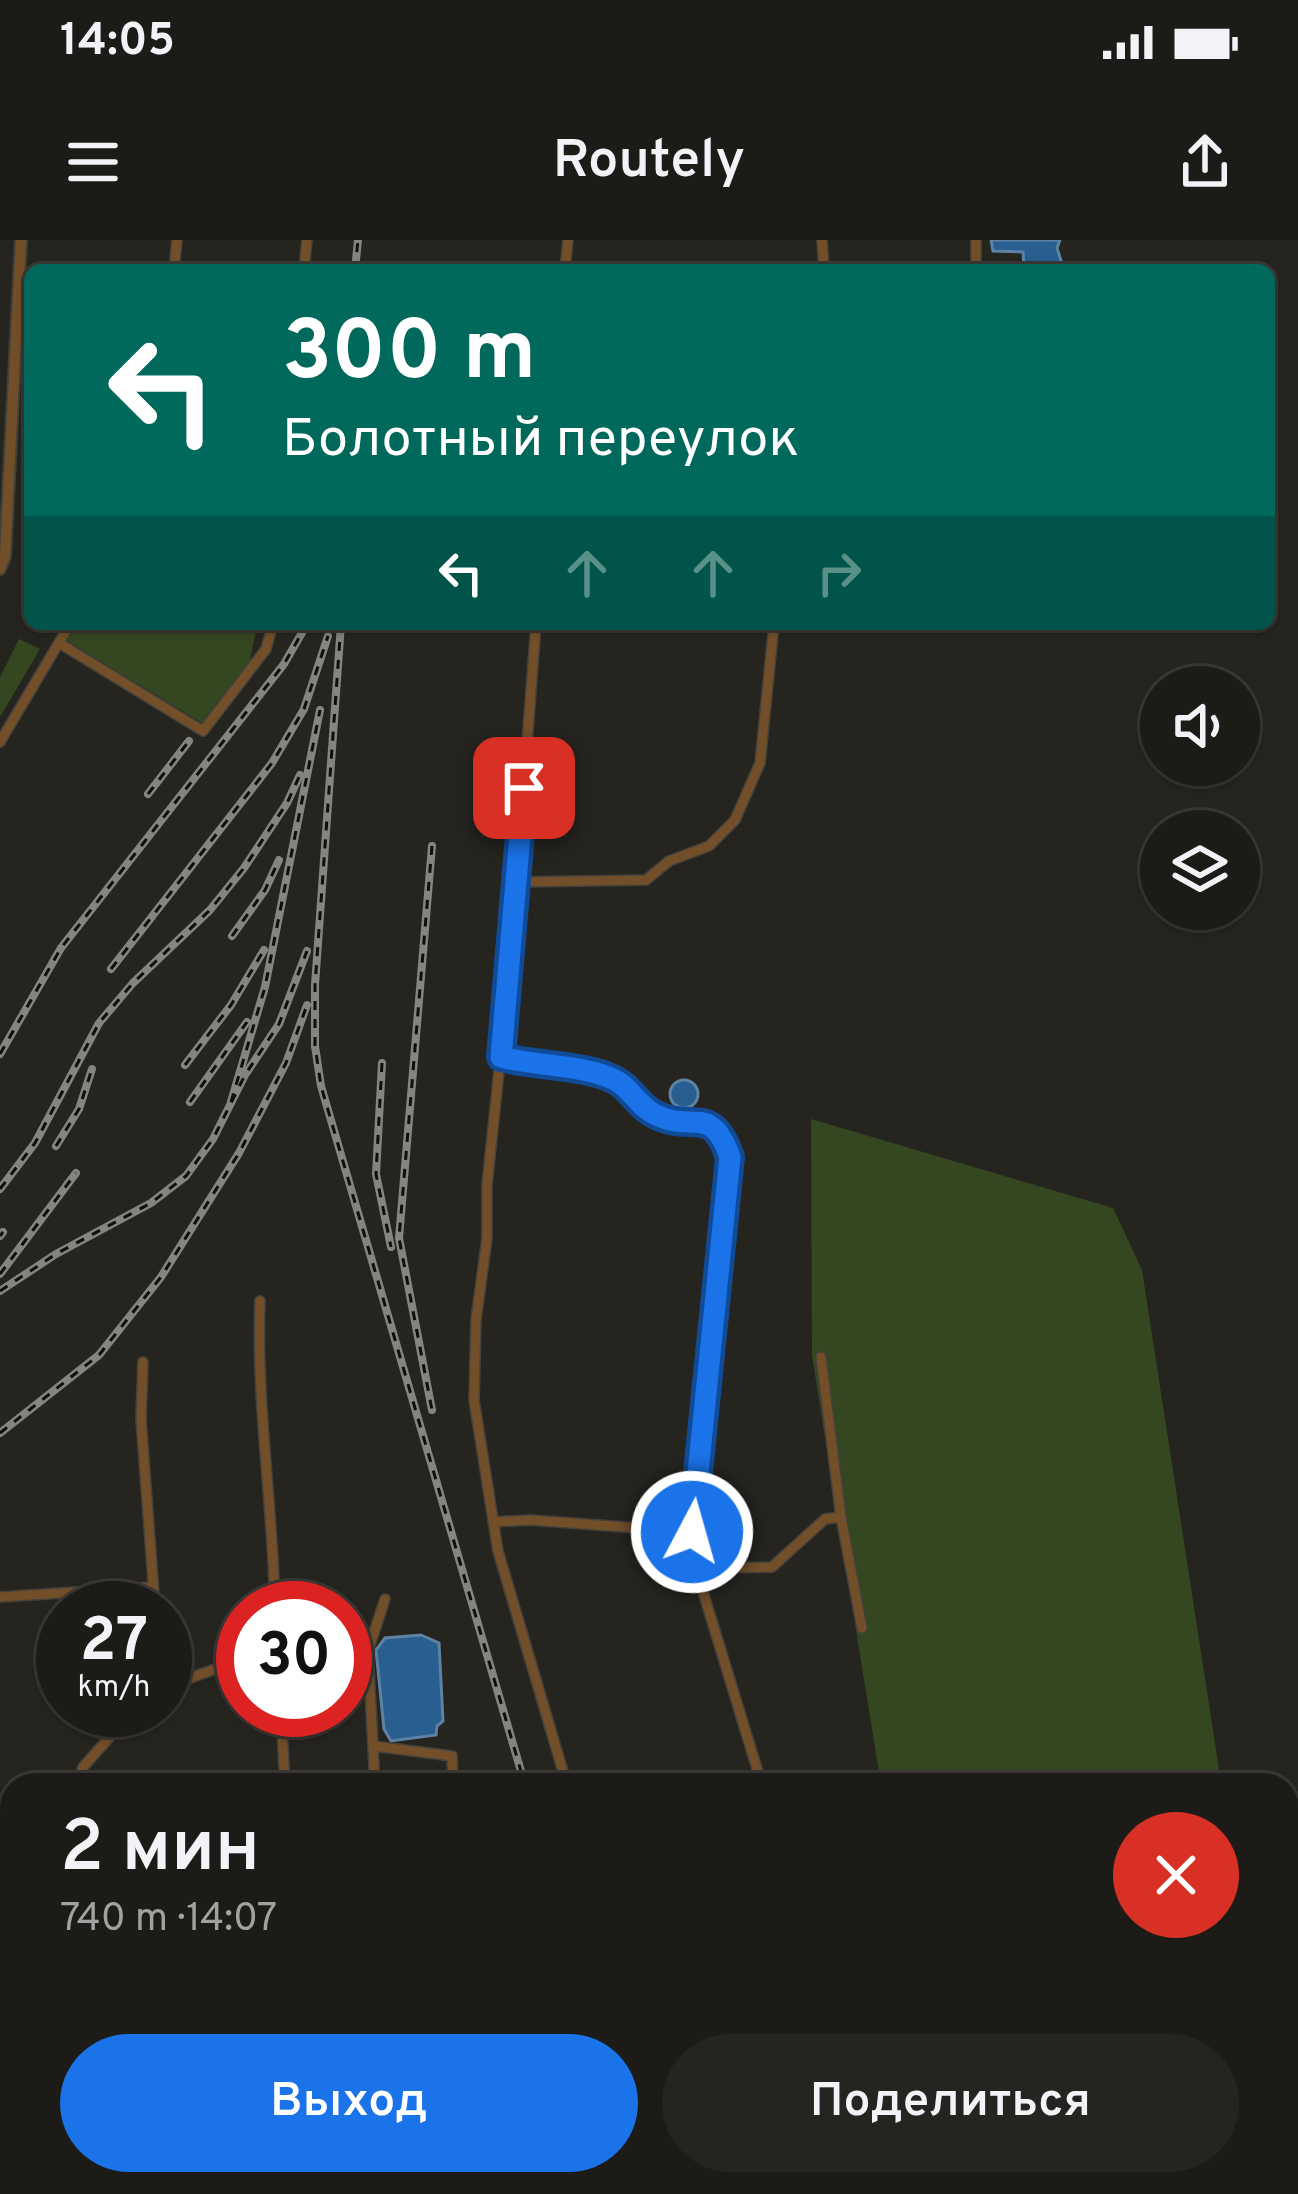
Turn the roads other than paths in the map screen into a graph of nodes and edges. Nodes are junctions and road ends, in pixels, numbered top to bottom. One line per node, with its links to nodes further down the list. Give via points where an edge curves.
1 (21, 240): 2 (street)
2 (0, 569)
3 (67, 630): 7 (street)
4 (271, 630): 7 (street, via 266,649 203,730)
5 (536, 630): 9 (street)
6 (773, 630): 9 (street, via 760,763 735,820 709,846 646,880)
7 (59, 643): 8 (street)
8 (0, 742)
9 (516, 882): 10 (street)
10 (501, 1057): 15 (street, via 474,1400); 16 (street, via 617,1080 662,1119 701,1120 722,1135 730,1157)
11 (260, 1301): 19 (street)
12 (821, 1357): 14 (street)
13 (143, 1361): 18 (street)
14 (842, 1517): 17 (street, via 825,1519 772,1567 712,1568); 23 (street)
15 (494, 1522): 16 (street); 33 (street)
16 (692, 1532): 17 (street)
17 (693, 1559): 34 (street)
18 (153, 1581)
19 (275, 1581)
20 (36, 1595): 21 (street)
21 (0, 1597)
22 (385, 1599): 24 (street)
23 (862, 1628)
24 (372, 1639)
25 (372, 1732): 28 (street)
26 (110, 1737): 29 (street)
27 (282, 1737): 30 (street)
28 (373, 1746): 31 (street); 32 (street, via 452,1756)
29 (81, 1773)
30 (284, 1773)
31 (374, 1773)
32 (453, 1773)
33 (564, 1773)
34 (758, 1773)

